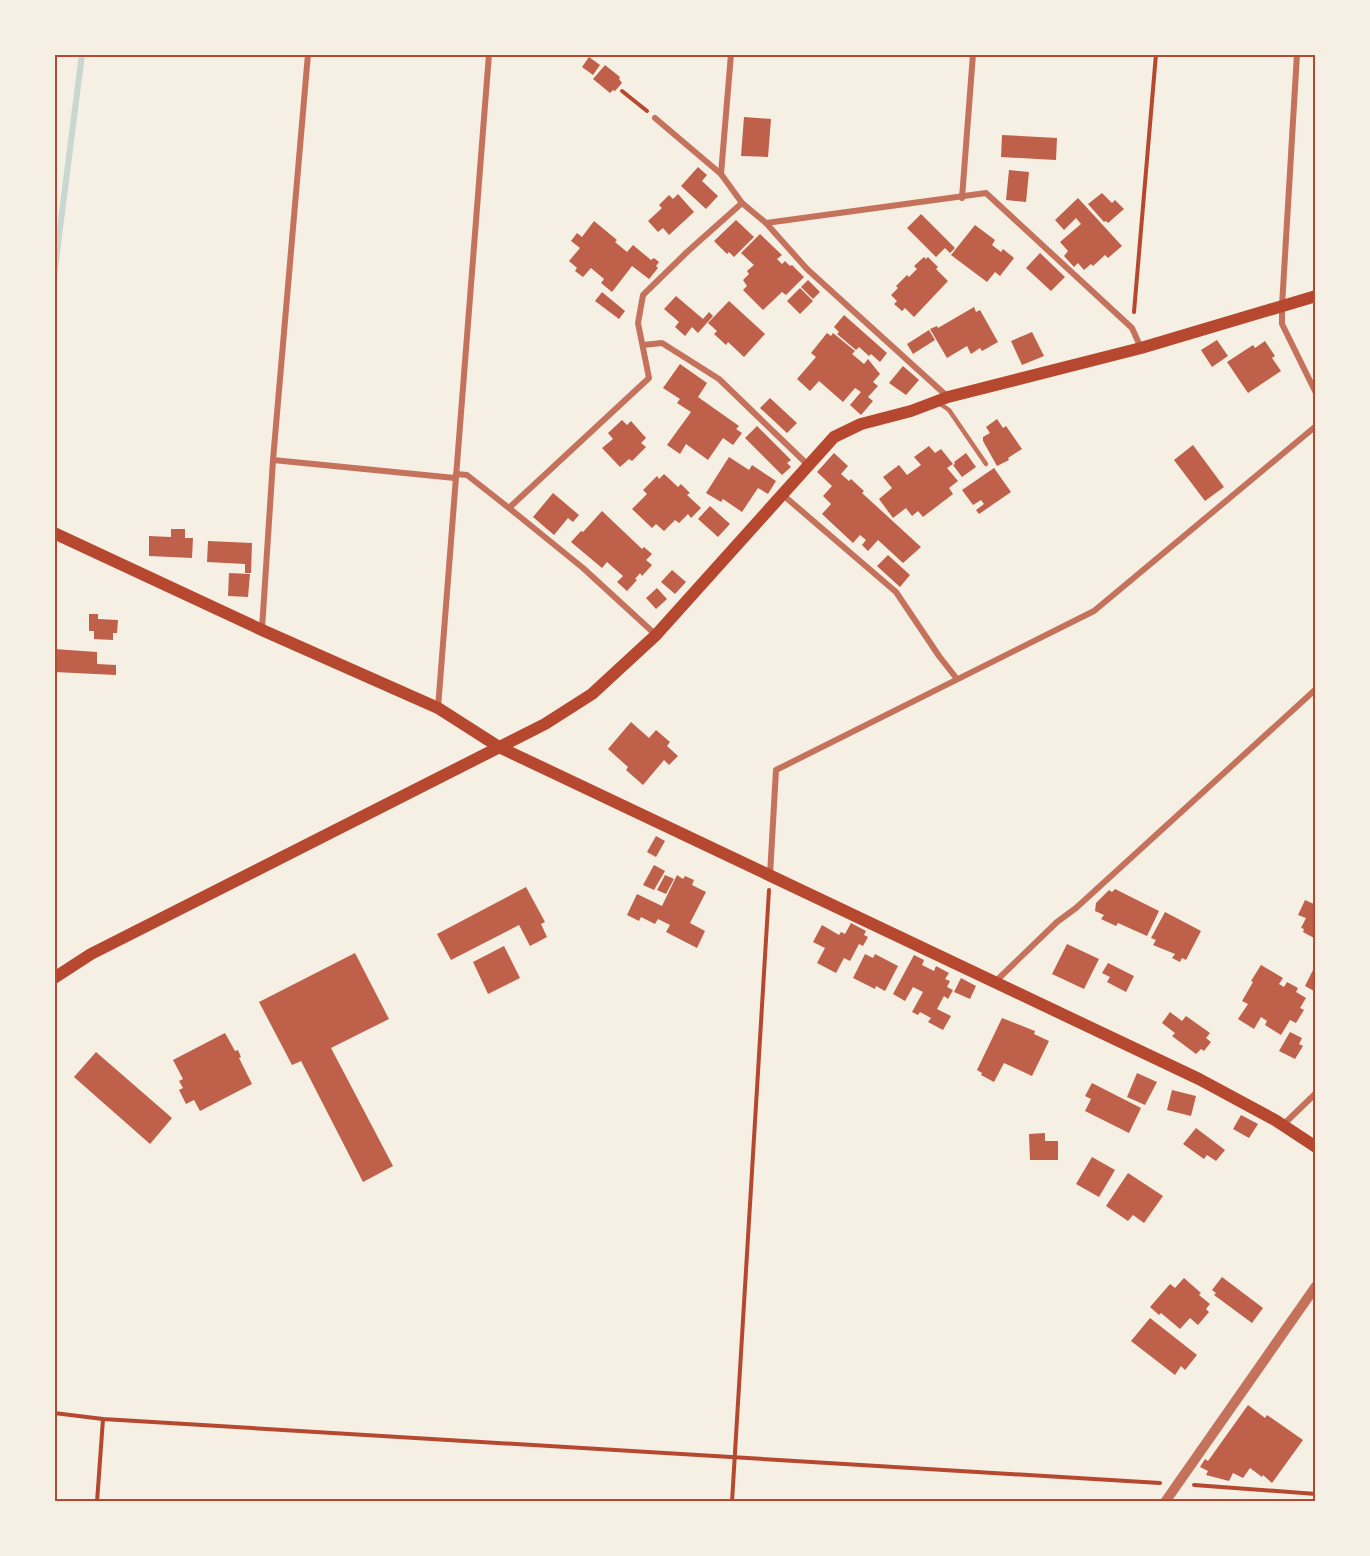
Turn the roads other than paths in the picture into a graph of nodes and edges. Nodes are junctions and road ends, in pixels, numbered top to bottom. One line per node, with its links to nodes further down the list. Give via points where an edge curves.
1 (308, 54): 18 (street)
2 (489, 54): 21 (street)
3 (731, 54): 7 (street)
4 (973, 54): 8 (street)
5 (1297, 54): 12 (street)
6 (655, 118): 7 (street)
7 (721, 174): 9 (street)
8 (962, 198): 10 (street); 14 (street, via 986,193 1132,328)
9 (742, 203): 10 (street); 13 (street, via 643,296 638,323)
10 (766, 223): 16 (street, via 807,269)
11 (1316, 296): 12 (main road)
12 (1282, 306): 14 (main road); 15 (street, via 1282,324)
13 (643, 345): 20 (street, via 662,344 719,379); 23 (street, via 650,378)
14 (1142, 348): 16 (main road)
15 (1316, 393)
16 (942, 399): 19 (lane); 20 (main road, via 861,424 834,437)
17 (1316, 426): 27 (street, via 1094,611)
18 (273, 460): 21 (street); 25 (street)
19 (986, 464)
20 (808, 465): 22 (main road)
21 (456, 476): 23 (street, via 467,475); 29 (street)
22 (783, 495): 26 (main road); 27 (street, via 896,592)
23 (509, 508): 26 (street)
24 (54, 533): 25 (main road)
25 (262, 630): 29 (main road)
26 (656, 635): 30 (main road, via 592,694)
27 (957, 679): 31 (street, via 776,770)
28 (1316, 689): 33 (street)
29 (438, 708): 30 (main road)
30 (499, 747): 31 (main road); 32 (main road, via 101,948)
31 (770, 874): 33 (main road)
32 (54, 978)
33 (996, 981): 35 (main road, via 1199,1079)
34 (1316, 1093): 35 (street)
35 (1283, 1126): 36 (main road)
36 (1316, 1148)
37 (1316, 1286): 38 (street)
38 (1164, 1502)

